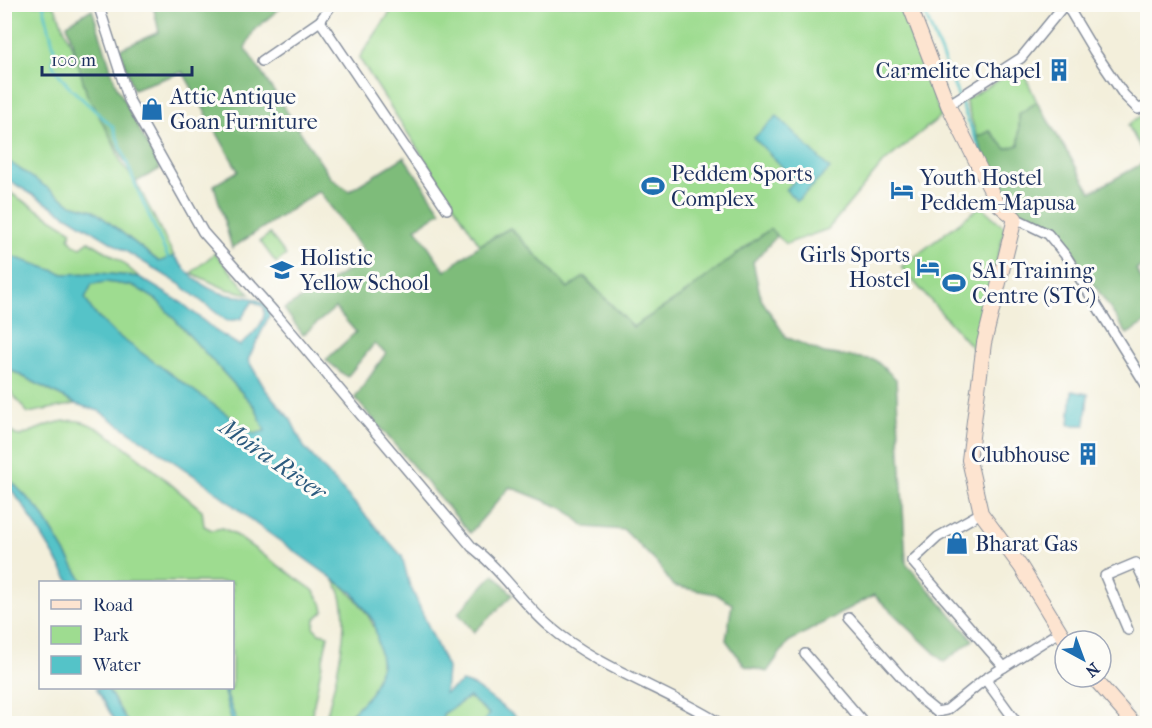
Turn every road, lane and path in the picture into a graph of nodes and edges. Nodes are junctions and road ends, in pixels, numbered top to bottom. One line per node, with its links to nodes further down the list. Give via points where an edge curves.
1 (98, 4): 22 (street, via 129,100 203,232 472,547 490,561 549,626 601,661 685,701)
2 (332, 4): 5 (street)
3 (909, 4): 7 (street)
4 (1066, 4): 7 (street, via 1021,58); 8 (street, via 1124,95 1138,109)
5 (320, 21): 6 (street); 9 (street)
6 (262, 61)
7 (948, 105): 10 (street, via 997,203)
8 (1148, 106)
9 (447, 209)
10 (1015, 218): 11 (street, via 1048,234 1066,256); 12 (street, via 984,343 969,460)
11 (1148, 388)
12 (981, 513): 15 (street, via 1021,567); 19 (street, via 938,537 912,561)
13 (1148, 588): 16 (street, via 1136,563 1105,576)
14 (849, 618): 20 (street, via 937,712 948,710)
15 (1059, 629)
16 (1128, 630)
17 (1053, 641): 19 (street)
18 (805, 654): 23 (street)
19 (1004, 667): 20 (street)
20 (985, 680): 24 (street)
21 (1104, 689): 25 (street)
22 (721, 723)
23 (865, 723)
24 (1017, 723)
25 (1134, 723)

